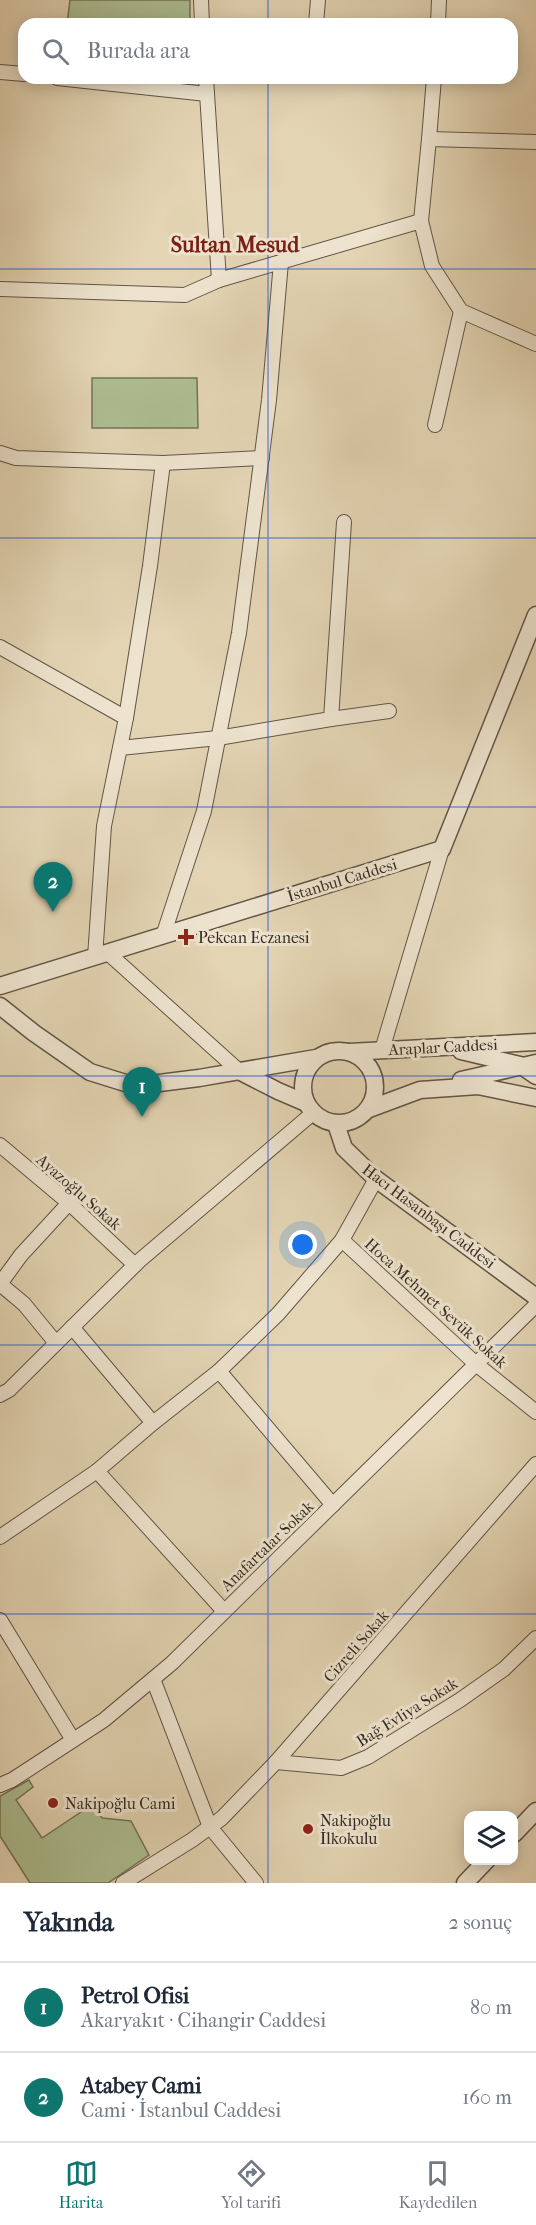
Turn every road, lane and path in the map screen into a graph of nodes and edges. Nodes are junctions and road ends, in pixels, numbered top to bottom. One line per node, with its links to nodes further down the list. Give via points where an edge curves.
1 (201, 0): 4 (street)
2 (318, 0): 5 (street)
3 (439, 0): 6 (street)
4 (202, 18)
5 (316, 18)
6 (438, 18)
7 (0, 72): 8 (street)
8 (18, 74)
9 (113, 84): 12 (street)
10 (206, 84): 12 (street)
11 (434, 84): 13 (street)
12 (207, 94): 17 (street)
13 (429, 139): 14 (street); 15 (street)
14 (536, 142)
15 (421, 221): 16 (street); 19 (street, via 432,266)
16 (281, 262): 17 (street); 23 (street)
17 (219, 280): 18 (street, via 185,295)
18 (0, 289)
19 (461, 310): 20 (street); 21 (street)
20 (536, 344)
21 (435, 424)
22 (0, 453): 24 (street, via 16,458)
23 (262, 458): 24 (street); 31 (street, via 239,633)
24 (163, 463): 29 (street)
25 (344, 522): 30 (street)
26 (536, 615): 33 (street)
27 (0, 647): 29 (street)
28 (389, 711): 30 (street)
29 (126, 718): 32 (street)
30 (331, 719): 31 (street)
31 (218, 738): 32 (street); 34 (street, via 204,811)
32 (120, 748): 35 (street, via 105,826)
33 (442, 849): 34 (street, İstanbul Caddesi); 40 (street)
34 (163, 936): 35 (street, İstanbul Caddesi)
35 (101, 955): 36 (street, İstanbul Caddesi); 44 (street)
36 (0, 986)
37 (0, 1006): 44 (street, via 90,1072 135,1086)
38 (536, 1042): 39 (street, Araplar Caddesi)
39 (444, 1047): 40 (street, Araplar Caddesi); 43 (street)
40 (382, 1050): 41 (street, Araplar Caddesi)
41 (349, 1052): 42 (street, via 326,1053); 49 (street, via 360,1057 374,1075 375,1098)
42 (316, 1058): 44 (street); 48 (street, via 304,1078 303,1090)
43 (528, 1064): 45 (street); 46 (street, Araplar Caddesi)
44 (240, 1071): 48 (street)
45 (536, 1076)
46 (420, 1090): 47 (street, via 478,1086); 49 (street)
47 (536, 1098)
48 (310, 1108): 50 (street, via 323,1120); 55 (street)
49 (369, 1109): 50 (street, via 360,1118)
50 (336, 1124): 52 (street, Hacı Hasanbaşı Caddesi, via 344,1148)
51 (0, 1145): 53 (street, Ayazoğlu Sokak)
52 (376, 1179): 54 (street); 57 (street, Hacı Hasanbaşı Caddesi)
53 (69, 1203): 55 (street, Ayazoğlu Sokak); 56 (street)
54 (342, 1240): 61 (street, Hoca Mehmet Sevük Sokak); 62 (street, via 278,1314)
55 (135, 1265): 59 (street)
56 (0, 1284): 60 (street, via 24,1304)
57 (536, 1297)
58 (536, 1305): 61 (street, Anafartalar Sokak)
59 (72, 1327): 60 (street); 65 (street)
60 (56, 1344): 63 (street)
61 (476, 1364): 64 (street, Hoca Mehmet Sevük Sokak); 68 (street, Anafartalar Sokak)
62 (219, 1371): 65 (street); 68 (street)
63 (0, 1395)
64 (536, 1412)
65 (153, 1423): 67 (street)
66 (536, 1464): 75 (street, Cizreli Sokak)
67 (97, 1471): 69 (street); 70 (street)
68 (333, 1505): 70 (street, Anafartalar Sokak)
69 (0, 1537)
70 (225, 1611): 73 (street, Anafartalar Sokak)
71 (0, 1620): 74 (street)
72 (536, 1638): 75 (street, Bağ Evliya Sokak, via 495,1675 368,1758 341,1768)
73 (153, 1679): 74 (street, Anafartalar Sokak); 78 (street)
74 (73, 1740): 76 (street, Anafartalar Sokak)
75 (276, 1762): 78 (street, Cizreli Sokak)
76 (0, 1785)
77 (536, 1811): 79 (street)
78 (210, 1827): 81 (street, Cizreli Sokak); 82 (street)
79 (518, 1829)
80 (482, 1865): 83 (street)
81 (123, 1883)
82 (256, 1883)
83 (465, 1883)

